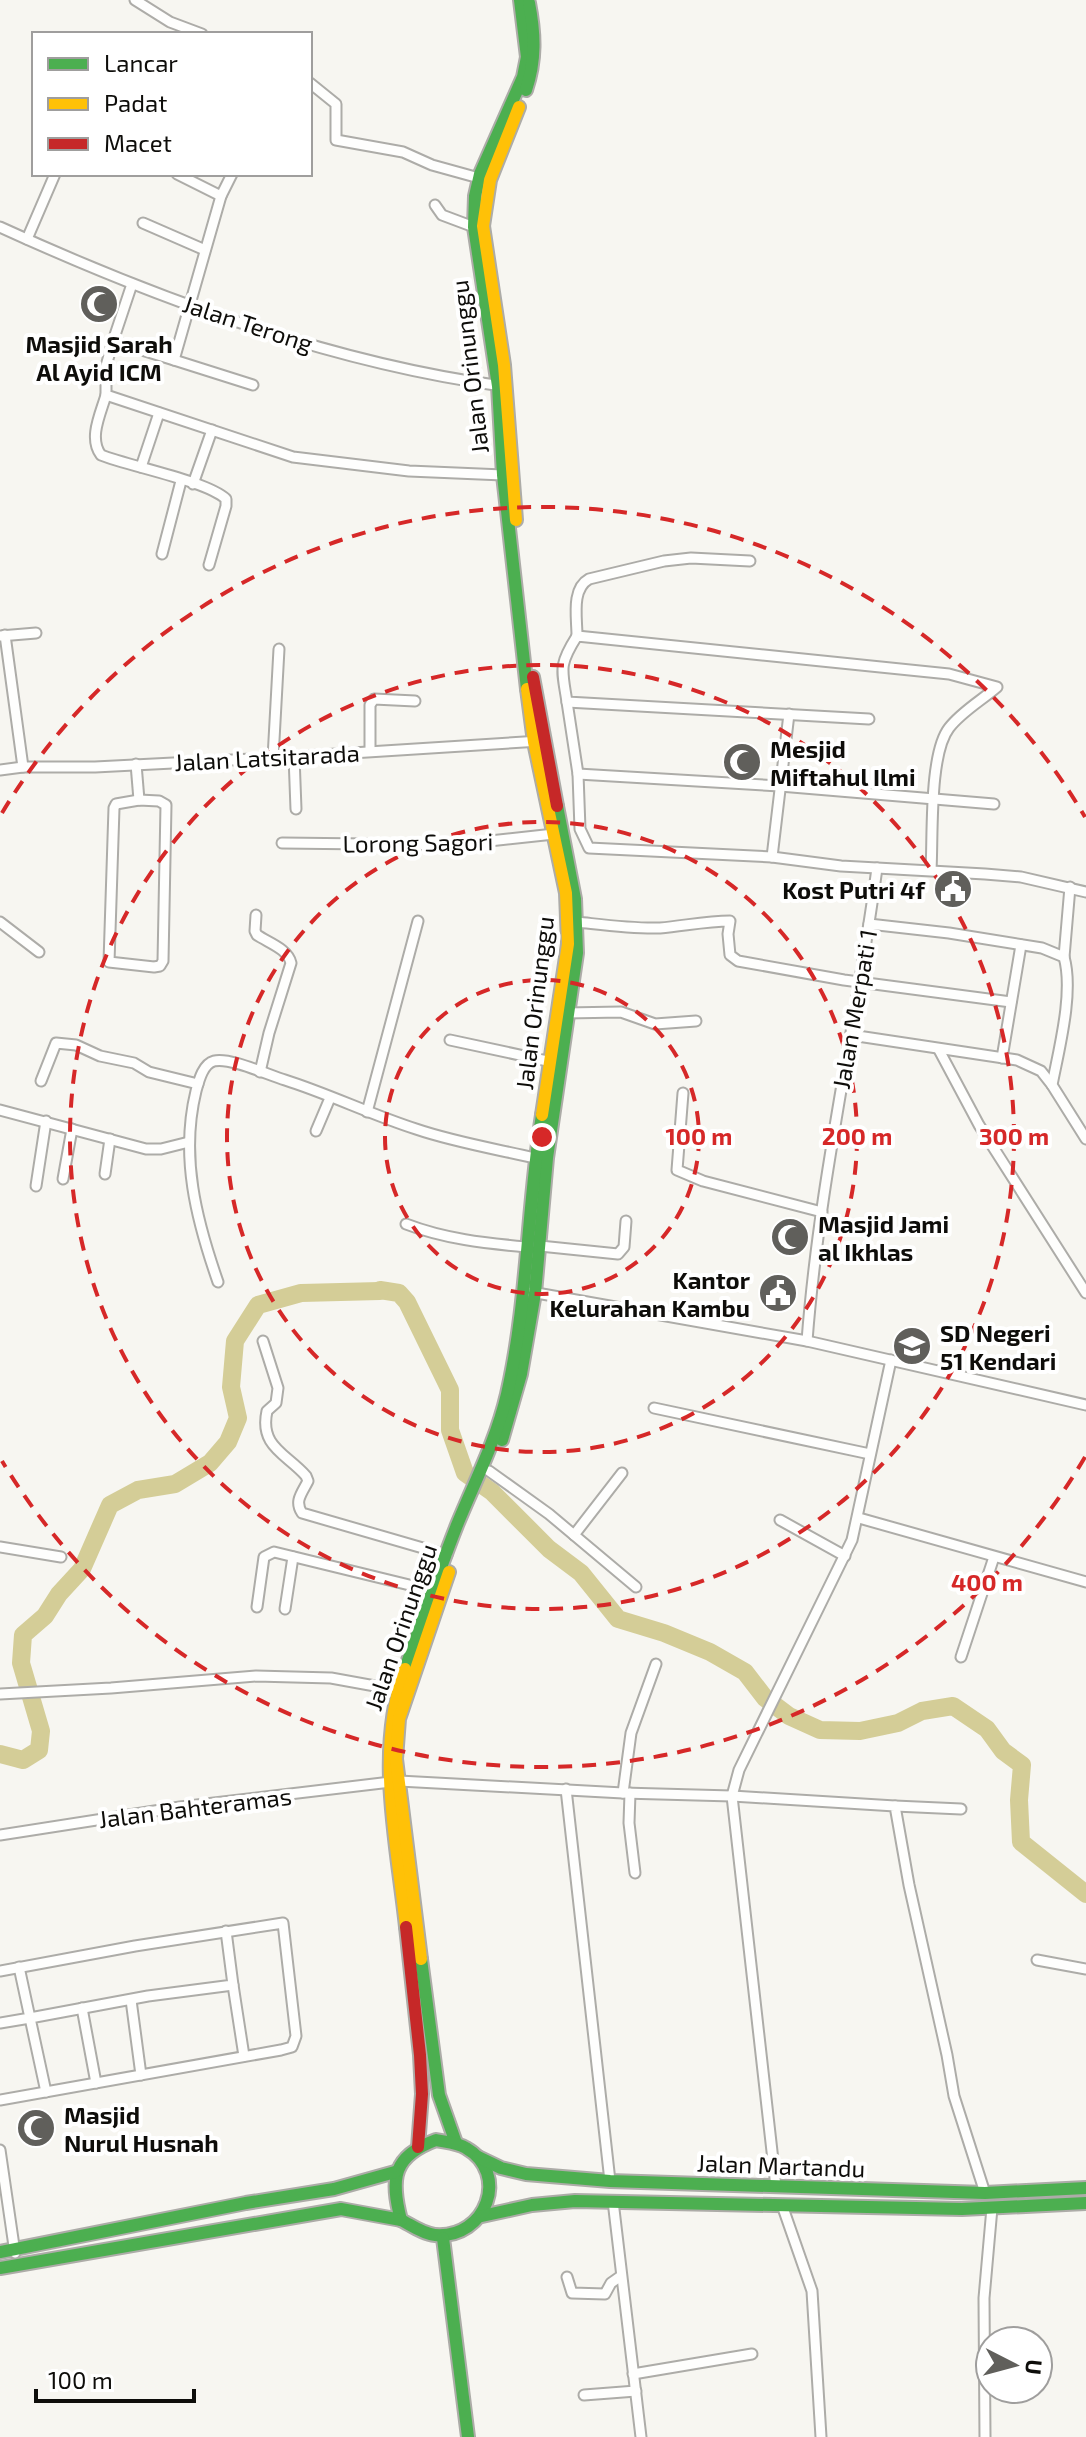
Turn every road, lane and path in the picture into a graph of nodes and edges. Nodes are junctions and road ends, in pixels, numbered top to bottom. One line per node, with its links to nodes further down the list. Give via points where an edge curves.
1 (135, 0): 4 (street)
2 (520, 0): 9 (main road, Jalan Orinunggu, via 526,34 523,77)
3 (528, 0): 22 (main road, Jalan Orinunggu, via 537,48 534,69 483,208)
4 (197, 32)
5 (312, 85): 9 (street, via 336,104 336,140 403,152)
6 (54, 176): 15 (street)
7 (181, 176): 10 (street)
8 (231, 176): 10 (street)
9 (479, 178): 14 (main road, Jalan Orinunggu)
10 (221, 196): 16 (street)
11 (435, 205): 14 (street, via 442,215)
12 (143, 223): 16 (street)
13 (0, 227): 15 (street, Jalan Terong)
14 (474, 227): 22 (main road, Jalan Orinunggu)
15 (27, 239): 17 (street, Jalan Terong)
16 (205, 250): 18 (street)
17 (132, 284): 18 (street, Jalan Terong); 19 (street)
18 (191, 305): 20 (street); 22 (street, Jalan Terong, via 330,350)
19 (113, 341): 20 (street); 23 (street)
20 (174, 360): 21 (street)
21 (253, 385)
22 (502, 386): 27 (main road, Jalan Orinunggu); 33 (main road, Jalan Orinunggu)
23 (106, 395): 24 (street); 26 (street, via 95,434 97,450 109,459)
24 (159, 413): 25 (street); 26 (street)
25 (212, 430): 27 (street, via 307,460); 29 (street)
26 (141, 467): 28 (street)
27 (503, 475): 33 (main road, Jalan Orinunggu)
28 (181, 481): 29 (street); 30 (street)
29 (193, 484): 32 (street, via 226,499)
30 (162, 554)
31 (750, 561): 36 (street, via 664,561 589,579 577,593)
32 (209, 565)
33 (517, 580): 42 (main road, Jalan Orinunggu)
34 (36, 633): 35 (street)
35 (2, 636): 47 (street)
36 (577, 636): 39 (street, via 563,660); 51 (street, via 949,674 997,687 943,739)
37 (279, 649): 45 (street)
38 (415, 701): 43 (street, via 374,699)
39 (567, 702): 40 (street); 49 (street)
40 (789, 714): 41 (street); 50 (street)
41 (869, 719)
42 (540, 741): 43 (street, Jalan Latsitarada); 55 (main road, Jalan Orinunggu); 58 (main road, Jalan Orinunggu)
43 (370, 751): 44 (street, Jalan Latsitarada)
44 (294, 756): 45 (street, Jalan Latsitarada); 54 (street)
45 (273, 758): 46 (street, Jalan Latsitarada)
46 (136, 764): 47 (street, Jalan Latsitarada); 52 (street)
47 (23, 767): 48 (street, Jalan Latsitarada)
48 (0, 770)
49 (578, 774): 50 (street); 57 (street)
50 (780, 786): 51 (street); 59 (street)
51 (934, 797): 53 (street); 61 (street)
52 (139, 800): 52 (street, via 114,808 109,962 154,967 160,966 163,956 166,805)
53 (994, 804)
54 (296, 809)
55 (554, 834): 56 (street, Lorong Sagori, via 453,845); 58 (main road, Jalan Orinunggu)
56 (282, 843)
57 (585, 845): 58 (street); 59 (street)
58 (563, 852): 67 (main road, Jalan Orinunggu); 74 (main road, Jalan Orinunggu, via 569,920)
59 (772, 857): 60 (street)
60 (877, 868): 61 (street); 68 (street, Jalan Merpati 1)
61 (931, 870): 62 (street)
62 (1070, 887): 63 (street); 71 (street)
63 (1086, 892)
64 (256, 915): 81 (street, via 257,935 284,951 291,963)
65 (418, 921): 88 (street)
66 (0, 922): 70 (street)
67 (577, 922): 72 (street, via 663,928 730,921 728,949 738,961); 74 (main road, Jalan Orinunggu, via 577,953)
68 (869, 924): 69 (street); 72 (street, Jalan Merpati 1)
69 (1021, 945): 71 (street); 73 (street)
70 (39, 952)
71 (1064, 957): 84 (street, via 1065,1006)
72 (860, 982): 73 (street); 76 (street, Jalan Merpati 1)
73 (1011, 1002): 79 (street)
74 (564, 1012): 75 (street, via 621,1012 655,1024); 80 (main road, Jalan Orinunggu); 102 (main road, Jalan Orinunggu)
75 (696, 1021)
76 (851, 1035): 78 (street); 99 (street, Jalan Merpati 1)
77 (450, 1040): 80 (street)
78 (939, 1050): 79 (street); 105 (street, via 979,1125)
79 (1002, 1058): 84 (street, via 1041,1071)
80 (552, 1062): 95 (main road, Jalan Orinunggu)
81 (260, 1072): 83 (street, via 212,1061); 86 (street)
82 (41, 1081): 83 (street, via 56,1043)
83 (198, 1084): 94 (street)
84 (1052, 1085): 93 (street)
85 (683, 1093): 99 (street, via 677,1170)
86 (330, 1098): 88 (street); 91 (street)
87 (0, 1110): 89 (street)
88 (367, 1112): 95 (street, via 421,1131)
89 (46, 1121): 90 (street); 98 (street)
90 (72, 1129): 92 (street); 97 (street)
91 (316, 1131)
92 (110, 1139): 94 (street, via 153,1150); 96 (street)
93 (1086, 1139)
94 (189, 1142): 103 (street, via 198,1216)
95 (535, 1158): 102 (main road, Jalan Orinunggu)
96 (105, 1174)
97 (63, 1179)
98 (36, 1186)
99 (822, 1212): 107 (street, Jalan Merpati 1)
100 (626, 1221): 102 (street, via 624,1247 618,1254)
101 (406, 1224): 102 (street, via 457,1239)
102 (533, 1246): 104 (main road, Jalan Orinunggu)
103 (218, 1282)
104 (529, 1292): 107 (street); 113 (main road, Jalan Orinunggu)
105 (1086, 1293)
106 (263, 1341): 119 (street, via 278,1388 266,1426 277,1452 306,1476 298,1506 302,1513)
107 (807, 1341): 108 (street)
108 (891, 1360): 109 (street); 111 (street)
109 (1086, 1405)
110 (654, 1408): 111 (street)
111 (870, 1454): 115 (street)
112 (622, 1473): 117 (street)
113 (484, 1475): 114 (main road, Jalan Orinunggu); 117 (street)
114 (471, 1500): 119 (main road, Jalan Orinunggu); 133 (main road, Jalan Orinunggu, via 399,1719)
115 (859, 1518): 120 (street); 123 (street)
116 (780, 1520): 120 (street)
117 (574, 1535): 125 (street)
118 (0, 1547): 121 (street)
119 (447, 1555): 126 (main road, Jalan Orinunggu)
120 (845, 1556): 136 (street, via 739,1770)
121 (61, 1557)
122 (293, 1557): 126 (street); 127 (street, via 274,1552 264,1557); 128 (street)
123 (994, 1557): 124 (street); 129 (street)
124 (1086, 1582)
125 (636, 1587)
126 (434, 1591): 131 (main road, Jalan Orinunggu)
127 (257, 1607)
128 (285, 1609)
129 (961, 1657)
130 (656, 1664): 135 (street, via 631,1733)
131 (397, 1690): 132 (street, via 331,1678 256,1676); 133 (main road, Jalan Orinunggu, via 388,1739)
132 (0, 1694)
133 (394, 1782): 134 (street, Jalan Bahteramas); 139 (street, Jalan Bahteramas); 156 (main road, Jalan Orinunggu, via 434,2066); 157 (main road, Jalan Orinunggu, via 420,2055)
134 (566, 1789): 135 (street, Jalan Bahteramas); 161 (street)
135 (626, 1793): 136 (street, Jalan Bahteramas); 140 (street)
136 (732, 1796): 137 (street, Jalan Bahteramas); 162 (street)
137 (895, 1806): 138 (street, Jalan Bahteramas); 164 (street, via 954,2096)
138 (961, 1809)
139 (0, 1835)
140 (635, 1873)
141 (226, 1931): 143 (street); 146 (street); 151 (street, via 283,1923 295,2042 292,2047)
142 (1037, 1960): 144 (street)
143 (19, 1967): 145 (street); 149 (street)
144 (1086, 1969)
145 (0, 1971)
146 (233, 1985): 147 (street); 151 (street)
147 (131, 2000): 148 (street); 152 (street)
148 (82, 2008): 149 (street); 153 (street)
149 (30, 2018): 150 (street); 154 (street)
150 (0, 2023)
151 (244, 2056): 152 (street)
152 (141, 2075): 153 (street)
153 (96, 2083): 154 (street)
154 (46, 2092): 155 (street)
155 (0, 2100)
156 (456, 2143): 157 (main road, via 436,2140); 159 (main road)
157 (418, 2147): 160 (main road)
158 (0, 2152): 172 (street)
159 (478, 2157): 161 (main road, Jalan Martandu, via 526,2174); 169 (main road, via 491,2192)
160 (395, 2172): 170 (main road); 172 (main road, via 334,2189)
161 (610, 2181): 162 (main road, Jalan Martandu)
162 (776, 2187): 164 (main road, Jalan Martandu)
163 (1086, 2188): 164 (main road, Jalan Martandu)
164 (985, 2193)
165 (613, 2201): 167 (main road, Jalan Martandu); 169 (main road, Jalan Martandu, via 547,2203); 176 (street)
166 (1086, 2203): 168 (main road, Jalan Martandu)
167 (782, 2205): 168 (main road, Jalan Martandu); 184 (street, via 812,2291)
168 (992, 2208): 185 (street, via 984,2298)
169 (482, 2216): 171 (main road, via 472,2228)
170 (401, 2220): 171 (main road, via 427,2236); 174 (main road, via 341,2209)
171 (443, 2238): 182 (main road)
172 (14, 2248): 173 (main road); 174 (street)
173 (0, 2252)
174 (16, 2264): 175 (main road)
175 (0, 2268)
176 (621, 2276): 177 (street, via 598,2295 572,2293); 179 (street)
177 (567, 2277)
178 (752, 2354): 179 (street)
179 (633, 2374): 180 (street)
180 (636, 2391): 181 (street); 183 (street)
181 (584, 2395)
182 (468, 2437)
183 (641, 2437)
184 (821, 2437)
185 (985, 2437)

